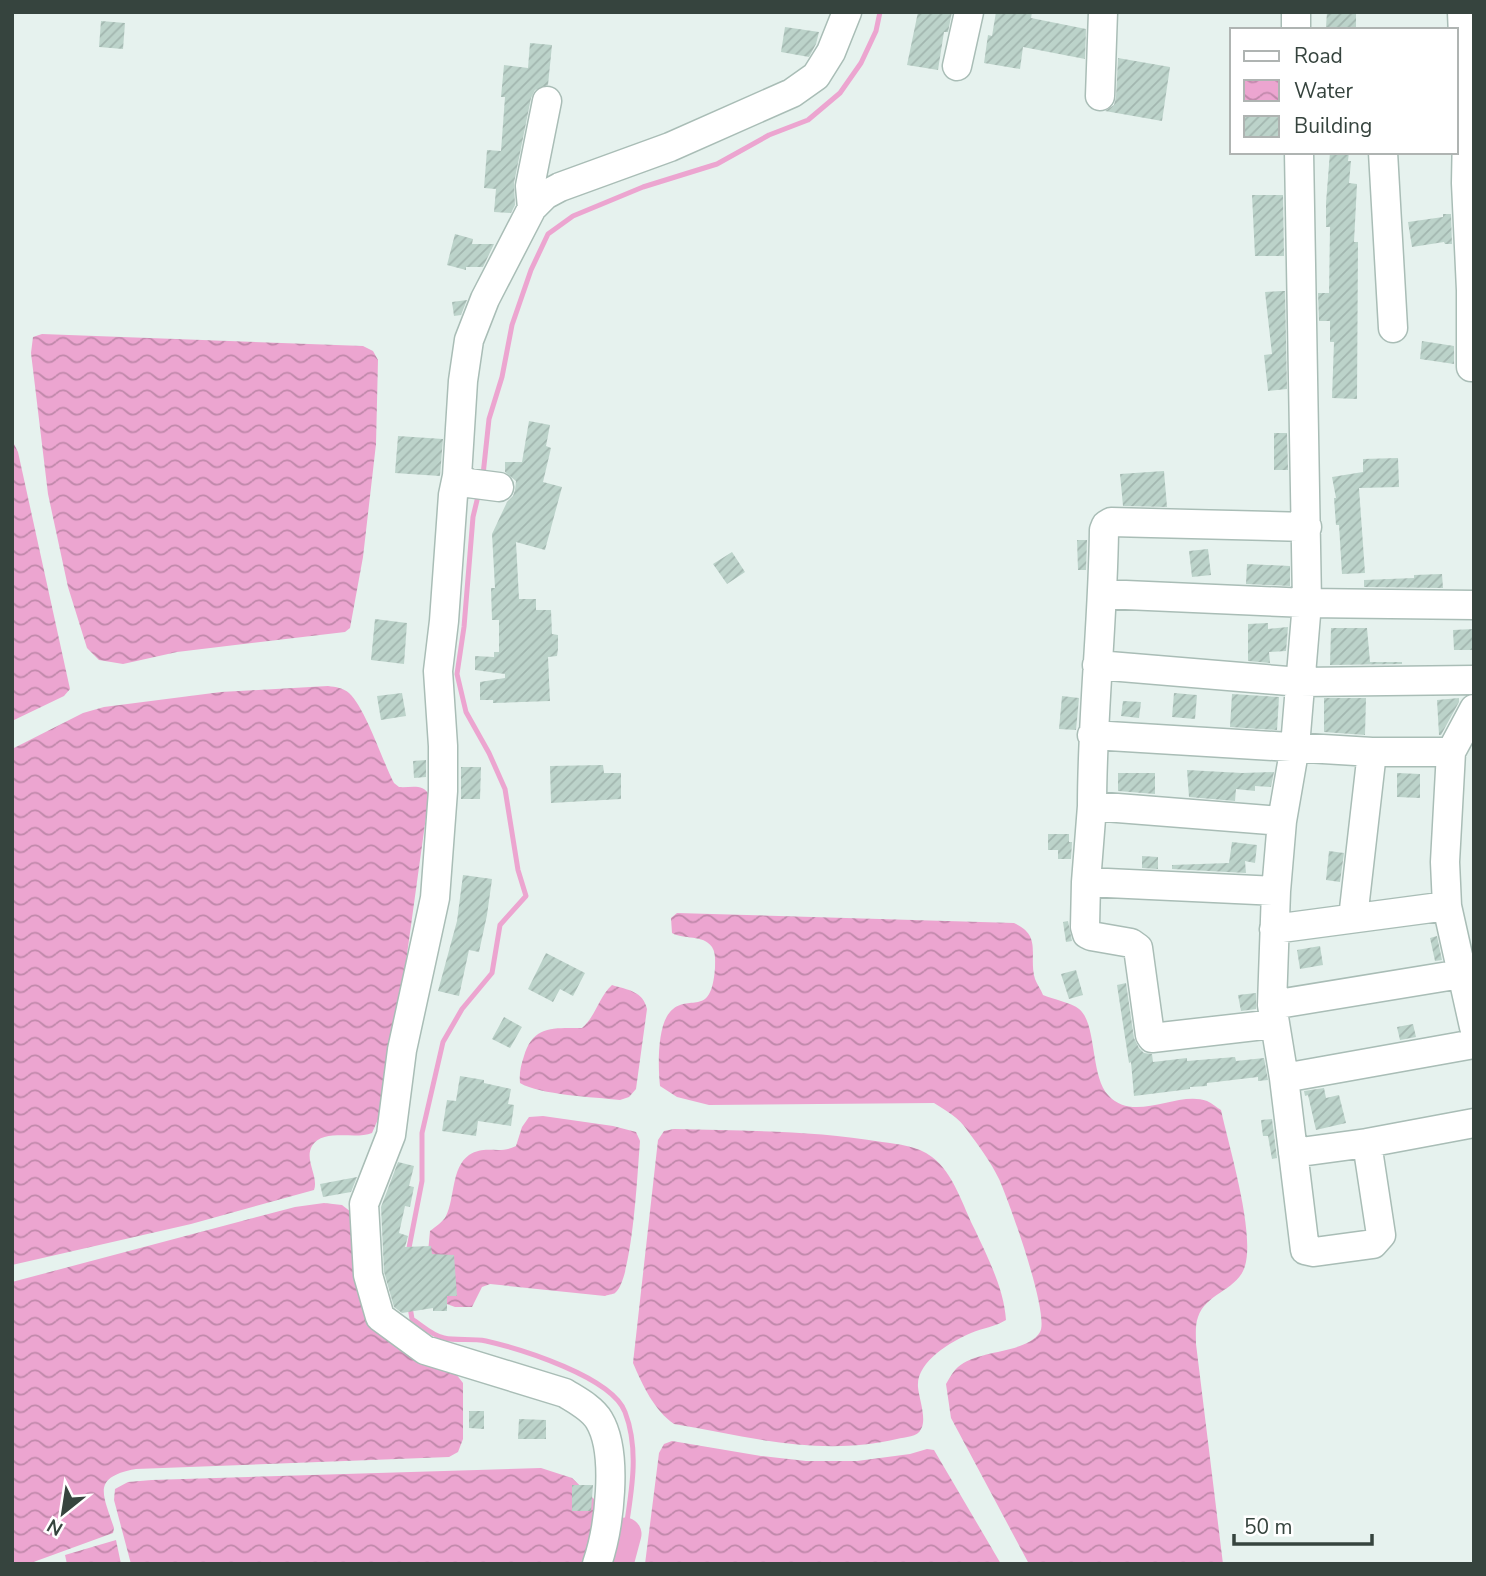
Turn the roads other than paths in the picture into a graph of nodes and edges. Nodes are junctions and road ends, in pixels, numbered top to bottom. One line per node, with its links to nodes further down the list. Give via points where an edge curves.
1 (847, 12): 11 (street, via 816,76 793,93 670,147 560,187)
2 (969, 12): 5 (street)
3 (1104, 12): 7 (street)
4 (1462, 12): 6 (street)
5 (957, 66)
6 (1465, 69): 13 (street)
7 (1100, 96)
8 (547, 101): 11 (street, via 530,186)
9 (1299, 154): 14 (street)
10 (1382, 154): 12 (street)
11 (532, 208): 41 (street, via 485,299 470,340 463,381 479,483 453,495 438,671 443,791 435,898 402,1050 391,1135 364,1204 368,1275 380,1317 425,1350 565,1393 599,1419 610,1464 610,1495)
12 (1393, 328)
13 (1474, 367)
14 (1307, 527): 15 (street, via 1111,522 1104,530); 16 (street)
15 (1103, 594): 16 (street); 18 (street)
16 (1307, 603): 17 (street); 20 (street)
17 (1474, 605)
18 (1097, 665): 20 (street); 22 (street)
19 (1474, 680): 20 (street)
20 (1300, 682): 23 (street)
21 (1474, 709): 25 (street)
22 (1092, 735): 23 (street); 26 (street)
23 (1295, 746): 24 (street); 27 (street)
24 (1372, 752): 25 (street); 31 (street)
25 (1451, 752): 30 (street)
26 (1092, 806): 27 (street); 28 (street)
27 (1282, 821): 29 (street)
28 (1086, 882): 29 (street); 34 (street, via 1087,934 1138,948 1152,1038)
29 (1276, 891): 32 (street)
30 (1447, 906): 31 (street); 33 (street)
31 (1353, 918): 32 (street)
32 (1274, 929): 34 (street)
33 (1461, 974): 34 (street); 35 (street)
34 (1273, 1014): 37 (street)
35 (1474, 1027)
36 (1474, 1044): 37 (street)
37 (1284, 1078): 40 (street)
38 (1474, 1123): 39 (street)
39 (1367, 1143): 40 (street); 40 (street, via 1381,1235 1373,1244 1337,1249 1305,1250)
40 (1293, 1153)
41 (597, 1564)

